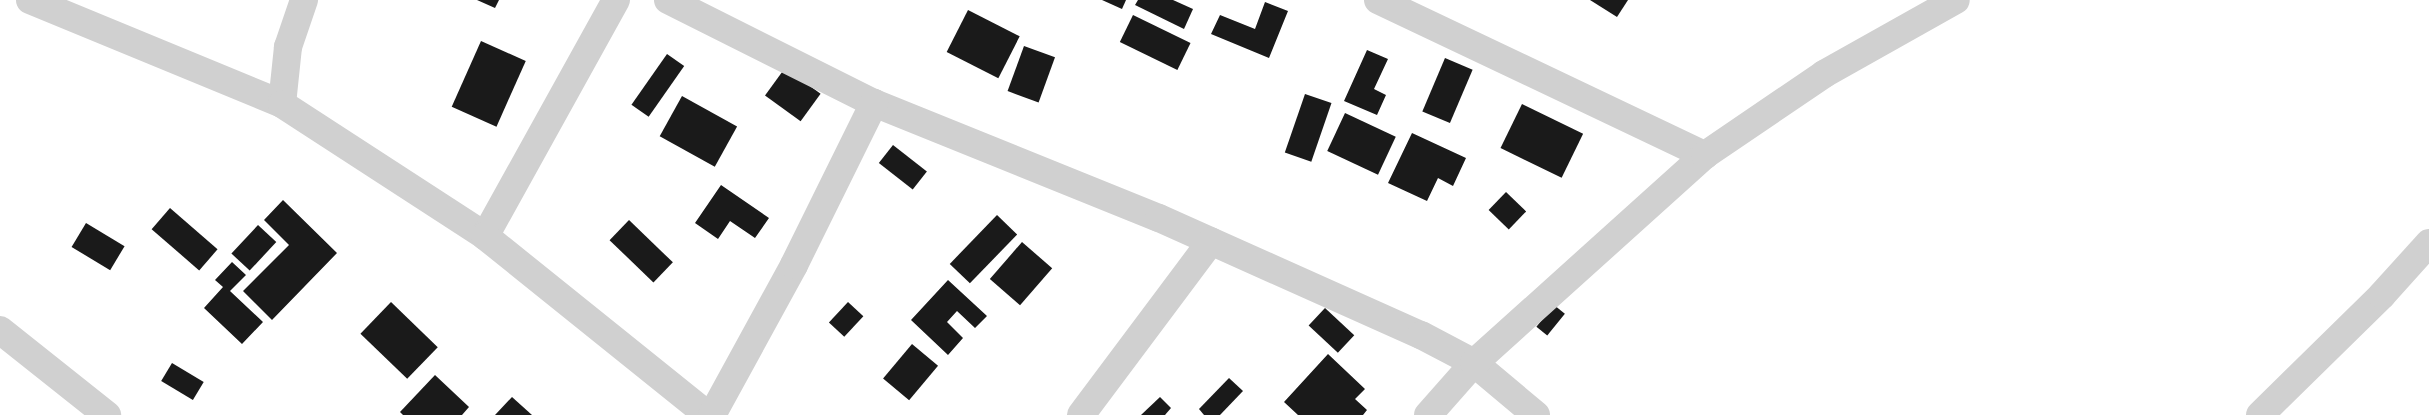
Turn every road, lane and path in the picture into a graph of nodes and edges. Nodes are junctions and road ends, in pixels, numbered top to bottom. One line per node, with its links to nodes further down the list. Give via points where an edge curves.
1 (30, 0): 7 (street)
2 (304, 0): 9 (street, via 288,47)
3 (616, 0): 11 (street)
4 (668, 0): 8 (street)
5 (1378, 0): 10 (street)
6 (1956, 0): 10 (street, via 1824,74)
7 (55, 5): 9 (street)
8 (874, 102): 12 (street); 18 (street, via 794,265)
9 (282, 104): 11 (street)
10 (1705, 155): 15 (street)
11 (485, 236): 17 (street)
12 (1211, 241): 15 (street, via 1421,335); 19 (street)
13 (2429, 243): 22 (street, via 2382,295)
14 (0, 330): 16 (street)
15 (1474, 363): 20 (street); 21 (street)
16 (107, 415)
17 (708, 415)
18 (712, 415)
19 (1081, 415)
20 (1428, 415)
21 (1536, 415)
22 (2260, 415)

